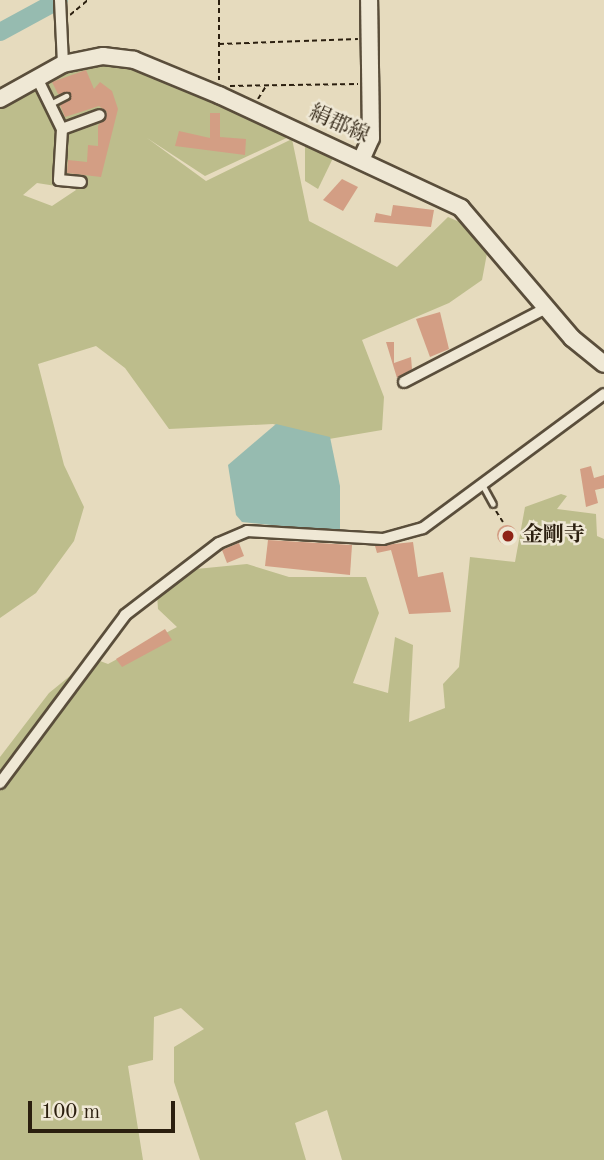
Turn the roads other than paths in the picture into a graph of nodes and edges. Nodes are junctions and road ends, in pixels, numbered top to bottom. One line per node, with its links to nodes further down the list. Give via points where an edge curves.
1 (60, 0): 3 (street)
2 (369, 0): 10 (main road, via 371,138)
3 (63, 64): 4 (main road, 絹郡線); 10 (main road, 絹郡線, via 90,56 134,60 224,91 253,110)
4 (37, 78): 6 (main road, 絹郡線); 7 (street)
5 (66, 96): 7 (lane)
6 (0, 99)
7 (52, 103): 9 (street)
8 (100, 115): 9 (street)
9 (62, 129): 11 (street, via 59,180)
10 (362, 158): 12 (main road, 絹郡線, via 461,208)
11 (81, 182)
12 (547, 308): 13 (main road, 絹郡線); 14 (street)
13 (604, 364)
14 (404, 382)
15 (604, 394): 16 (street)
16 (484, 488): 17 (lane); 18 (street, via 451,513 396,537 247,531 219,543 125,615)
17 (493, 504)
18 (0, 783)

